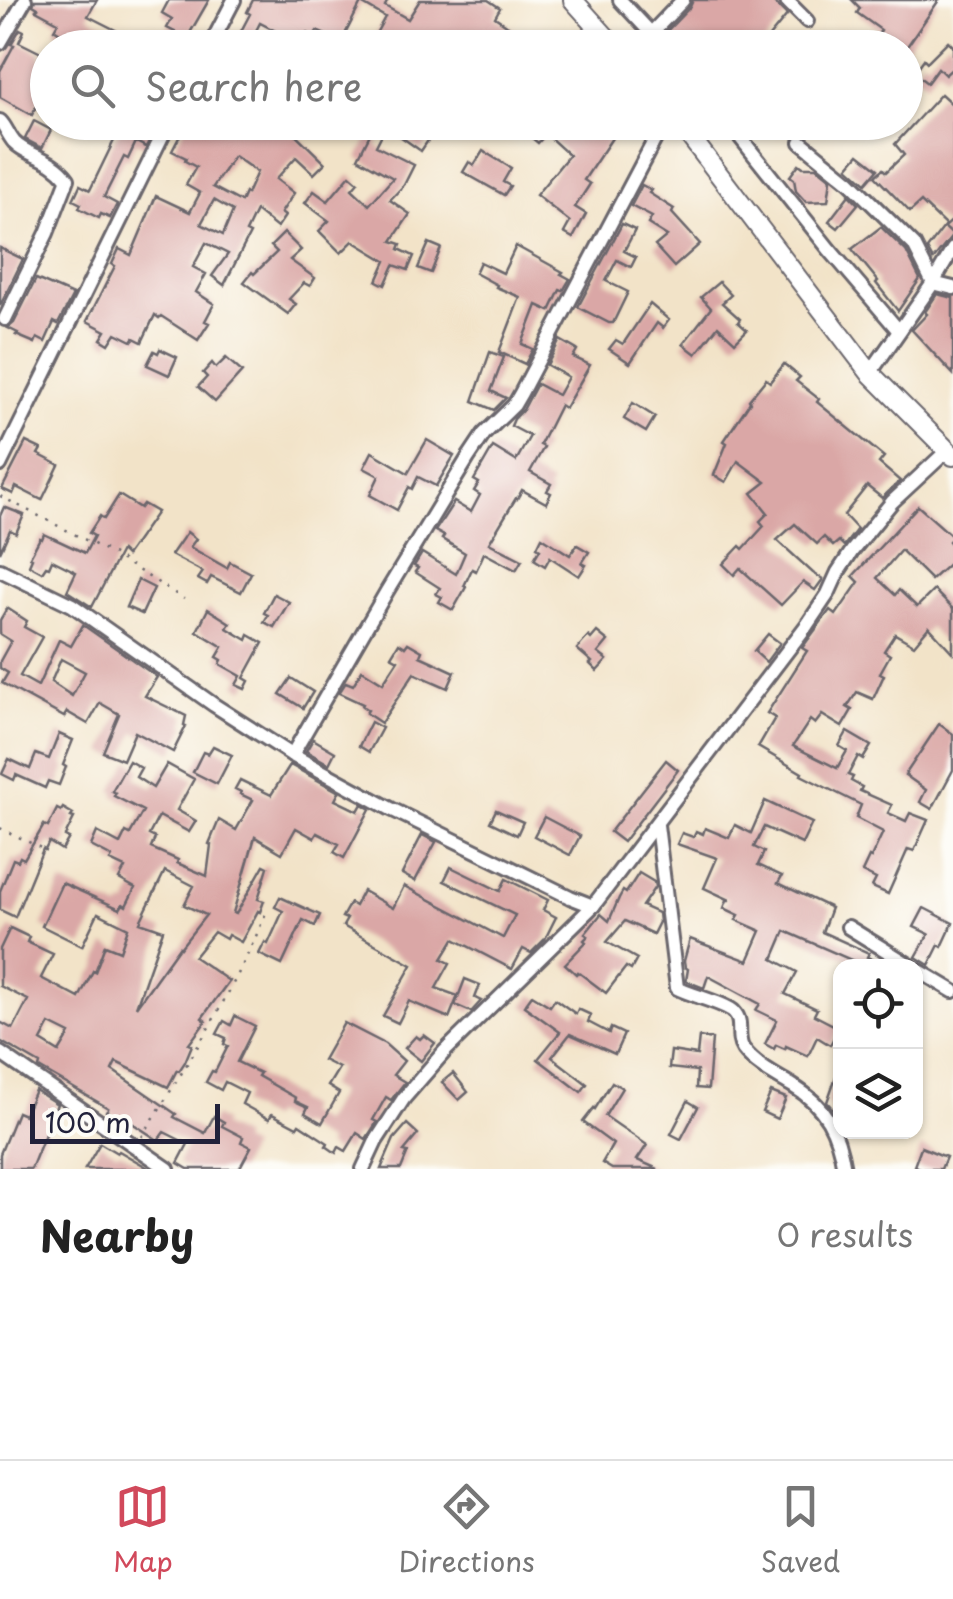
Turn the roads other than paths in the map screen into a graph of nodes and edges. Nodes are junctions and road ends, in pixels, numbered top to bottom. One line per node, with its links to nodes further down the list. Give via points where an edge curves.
1 (25, 0): 12 (street)
2 (234, 0): 8 (street)
3 (573, 0): 9 (highway)
4 (620, 0): 10 (street)
5 (682, 0): 11 (street)
6 (786, 0): 7 (street)
7 (807, 21)
8 (218, 30)
9 (600, 30)
10 (648, 30)
11 (656, 30)
12 (0, 43)
13 (0, 121): 22 (street, via 14,143 68,178)
14 (161, 140): 26 (street)
15 (655, 140): 28 (street, via 514,405 468,458)
16 (693, 140): 24 (highway)
17 (742, 140): 23 (street)
18 (801, 142): 20 (street, via 914,246)
19 (953, 249): 20 (street)
20 (933, 283): 21 (street); 23 (street)
21 (953, 288)
22 (5, 319)
23 (899, 331): 24 (street)
24 (870, 373): 25 (highway)
25 (951, 453): 29 (street, via 892,502 852,551 807,625)
26 (0, 465)
27 (0, 570): 28 (street, via 72,605)
28 (292, 755): 30 (street)
29 (656, 825): 30 (street); 38 (street, via 677,988 732,1009 744,1049 819,1105 840,1144)
30 (593, 906): 37 (street, via 435,1062 404,1098)
31 (848, 927): 32 (street)
32 (899, 959)
33 (923, 974): 34 (street)
34 (953, 992)
35 (0, 1053): 36 (street)
36 (168, 1169)
37 (363, 1169)
38 (844, 1169)

